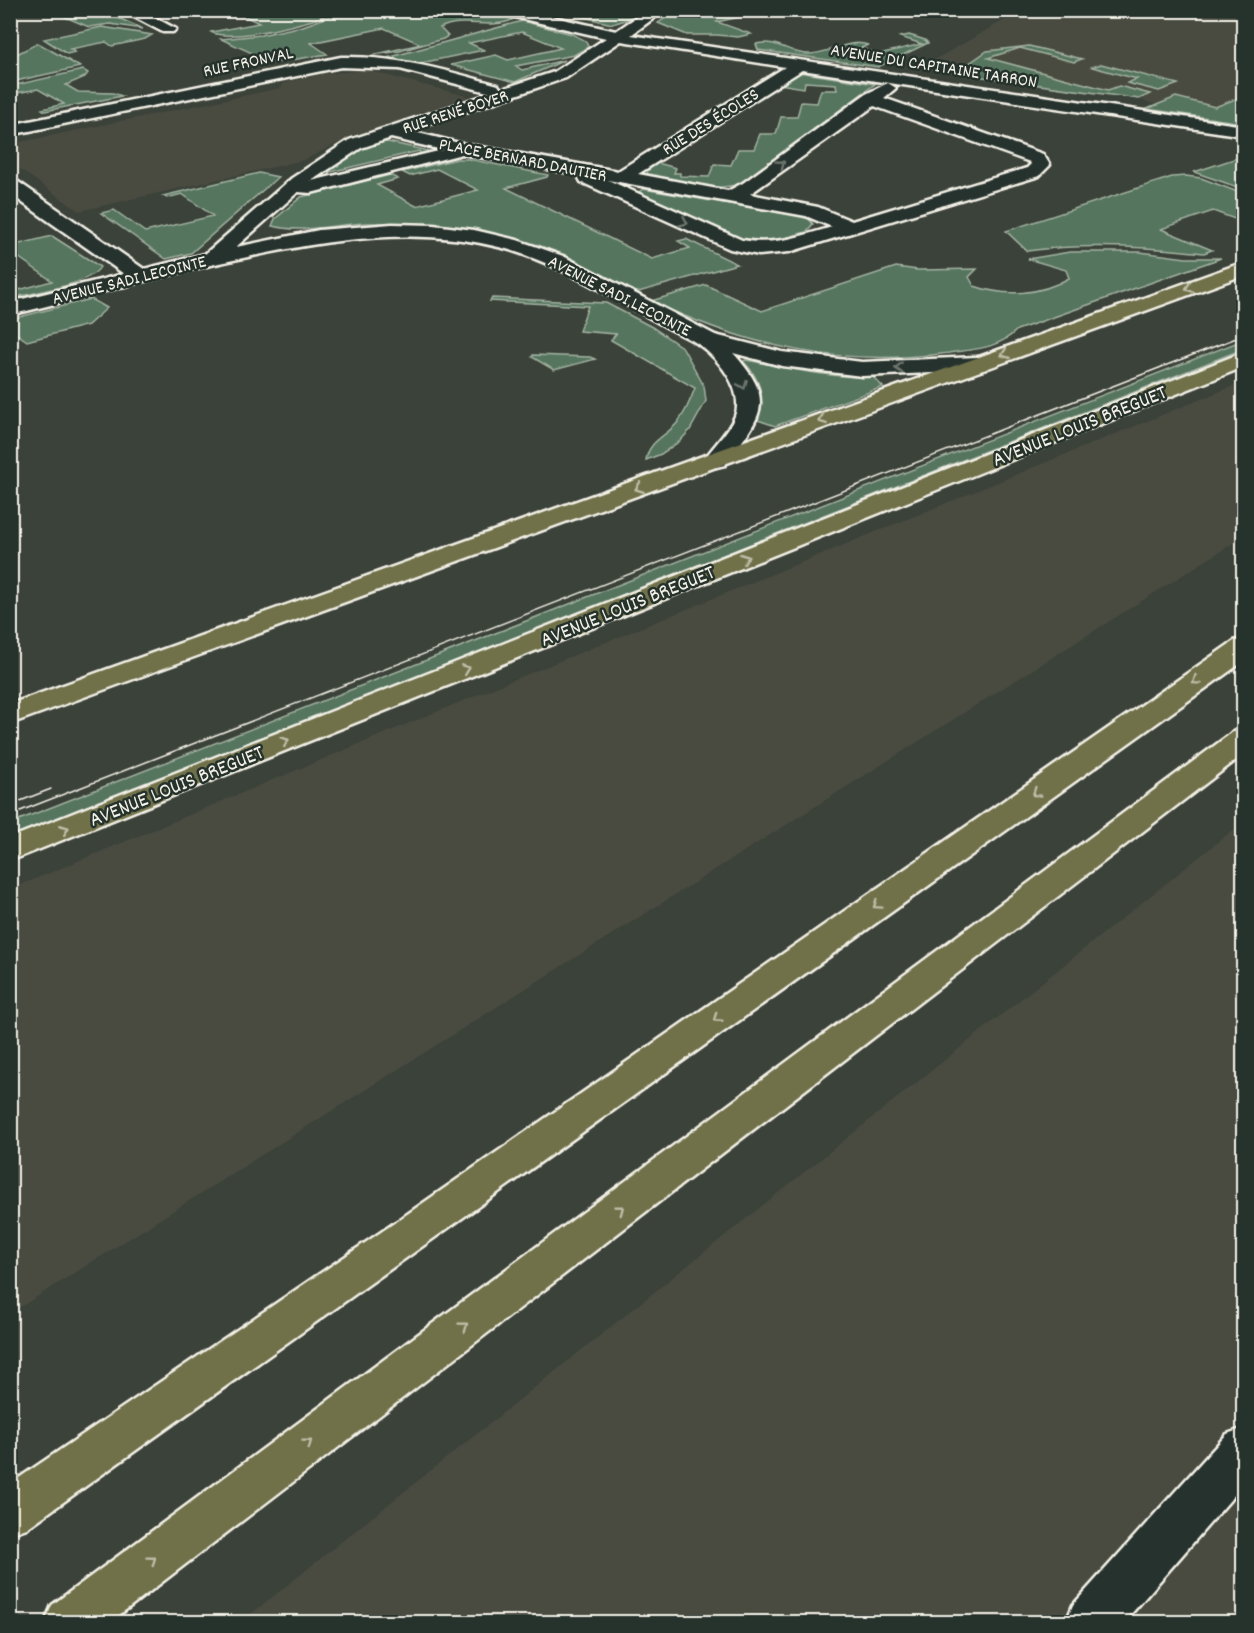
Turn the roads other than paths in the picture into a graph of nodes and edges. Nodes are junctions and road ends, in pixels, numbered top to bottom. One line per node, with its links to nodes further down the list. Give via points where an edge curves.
1 (128, 10): 5 (street)
2 (501, 10): 6 (street)
3 (532, 10): 6 (street)
4 (658, 10): 6 (street, RUE RENÉ BOYER)
5 (168, 29)
6 (618, 37): 7 (street, AVENUE DU CAPITAINE TARRON); 13 (street, RUE RENÉ BOYER, via 560,75)
7 (799, 65): 8 (street, AVENUE DU CAPITAINE TARRON); 16 (street, RUE DES ÉCOLES)
8 (898, 79): 10 (street); 12 (street, AVENUE DU CAPITAINE TARRON)
9 (492, 88): 11 (street, RUE FRONVAL, via 399,63 341,62)
10 (870, 99): 19 (street, one-way to 10); 20 (street, via 1037,158 1041,165 1033,172)
11 (10, 130)
12 (1244, 131)
13 (390, 132): 14 (street, PLACE BERNARD DAUTIER); 18 (street, RUE RENÉ BOYER, via 335,155)
14 (459, 148): 15 (street, PLACE BERNARD DAUTIER); 18 (street, RUE RENÉ BOYER, via 452,153 310,187)
15 (593, 173): 16 (street, PLACE BERNARD DAUTIER); 20 (street, one-way to 20, via 588,178 737,245 782,248)
16 (621, 177): 19 (street, PLACE BERNARD DAUTIER)
17 (10, 185): 25 (street)
18 (294, 186): 21 (street, RUE RENÉ BOYER)
19 (732, 196): 20 (street, PLACE BERNARD DAUTIER, via 811,211)
20 (850, 227)
21 (242, 232): 22 (street, AVENUE SADI LECOINTE); 23 (street, RUE RENÉ BOYER)
22 (319, 236): 23 (street, AVENUE SADI LECOINTE); 27 (street, AVENUE SADI LECOINTE, via 434,231 510,244 556,260)
23 (212, 258): 25 (street, AVENUE SADI LECOINTE)
24 (1244, 268): 29 (main road, one-way to 29)
25 (141, 276): 26 (street, AVENUE SADI LECOINTE)
26 (10, 309)
27 (707, 340): 29 (street, AVENUE SADI LECOINTE, one-way to 27, via 862,369 782,359); 30 (street, AVENUE SADI LECOINTE, one-way to 30, via 737,369 748,398 748,415)
28 (1244, 359): 34 (main road, AVENUE LOUIS BREGUET, one-way to 28)
29 (978, 364): 30 (main road, one-way to 30)
30 (716, 460): 32 (main road, one-way to 32)
31 (1244, 647): 36 (main road, one-way to 36)
32 (10, 715)
33 (1244, 739): 37 (main road, one-way to 33)
34 (10, 850)
35 (1244, 1449): 38 (street)
36 (10, 1512)
37 (70, 1623)
38 (1091, 1623)

